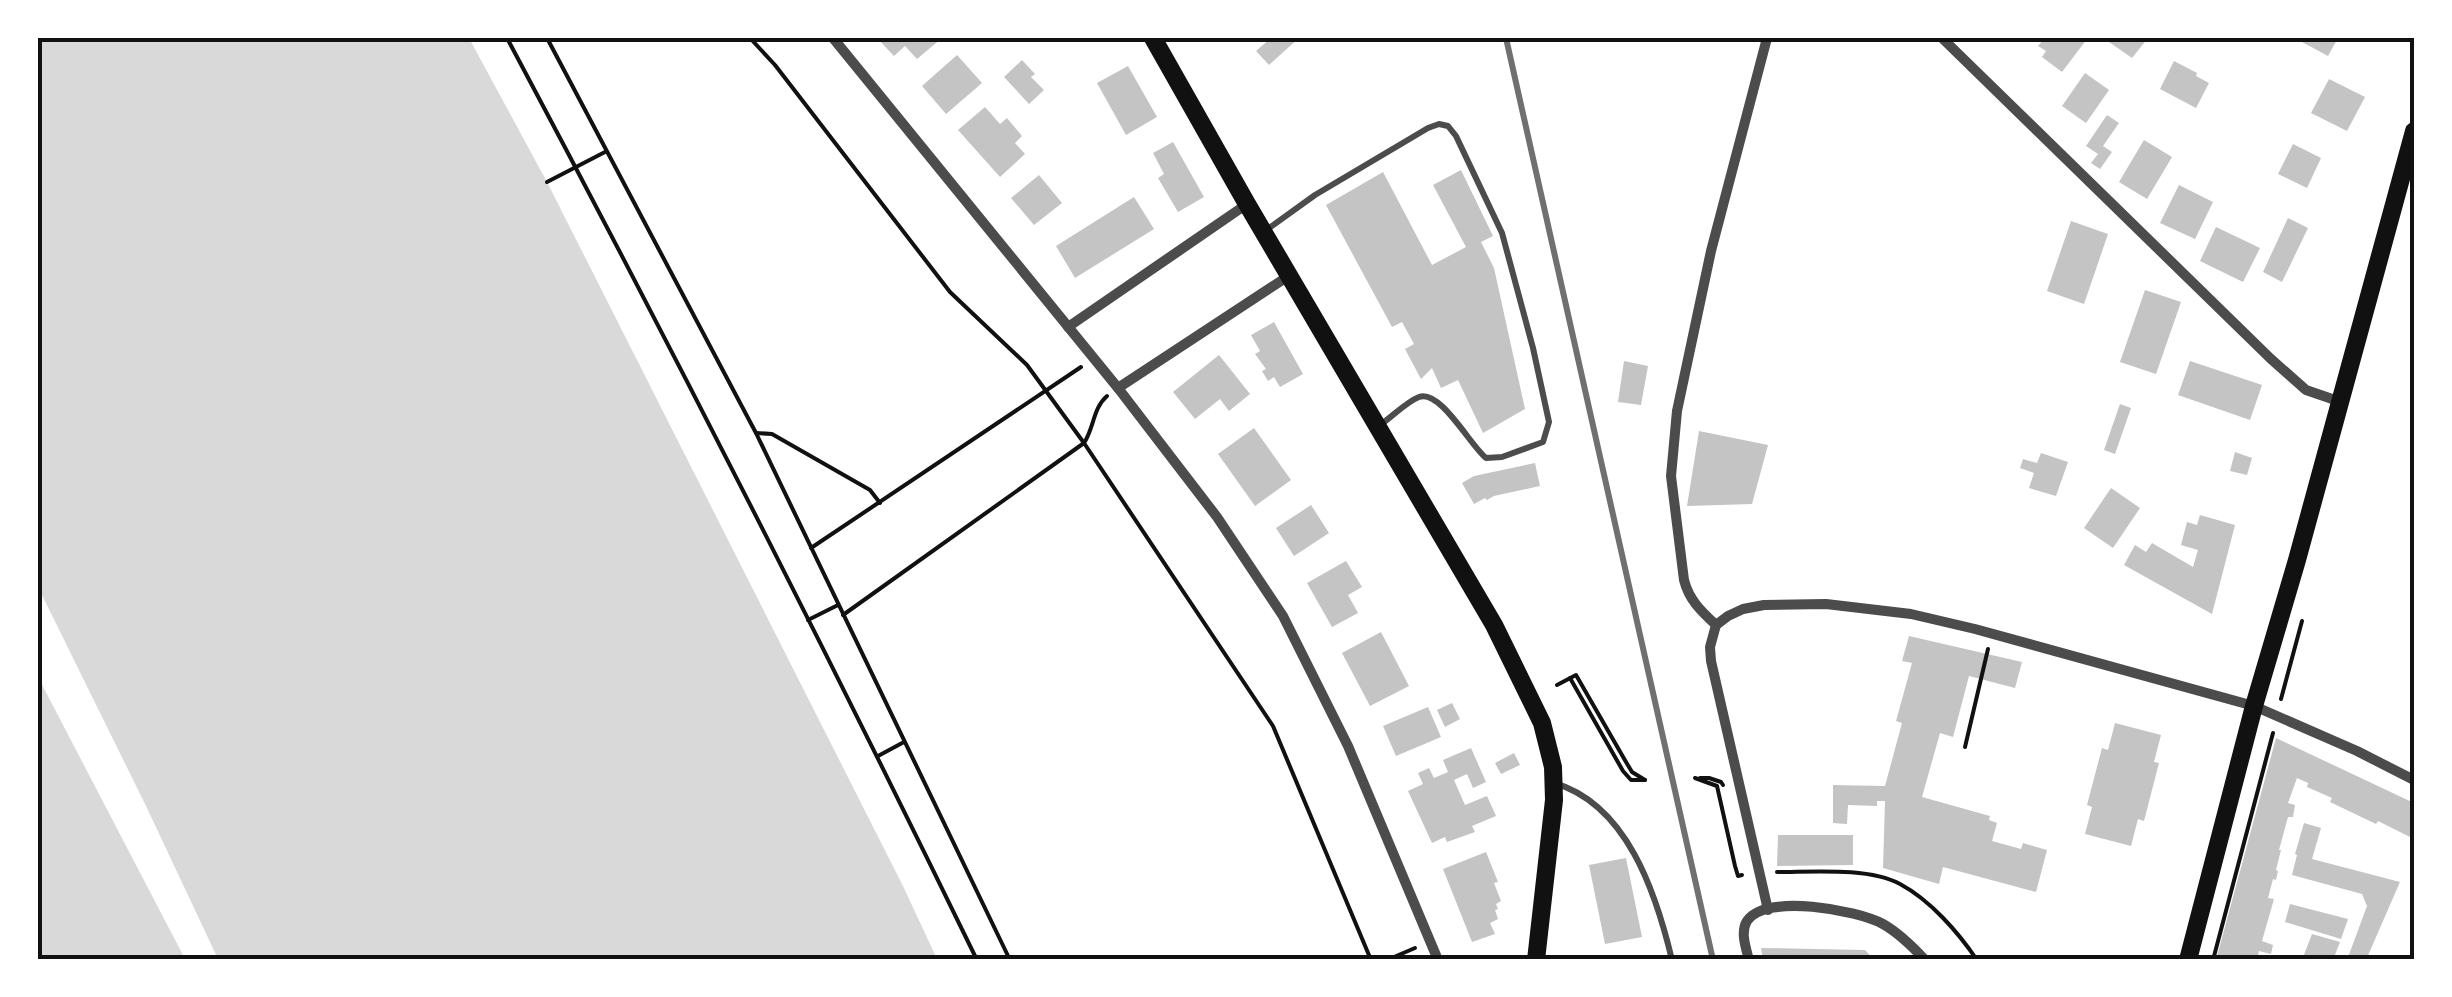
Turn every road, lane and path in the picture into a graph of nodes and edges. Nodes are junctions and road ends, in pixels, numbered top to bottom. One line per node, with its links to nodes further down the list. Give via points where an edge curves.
1 (506, 38): 10 (path)
2 (547, 38): 9 (path)
3 (750, 38): 18 (path, via 950,292)
4 (833, 38): 15 (street)
5 (1153, 38): 12 (main road)
6 (1767, 38): 29 (street, via 1704,283 1673,446 1684,580 1697,608)
7 (1942, 38): 19 (street, via 2271,359 2306,390)
8 (2414, 131): 19 (main road)
9 (607, 151): 10 (path); 21 (path)
10 (576, 167): 11 (path); 27 (path)
11 (547, 182)
12 (1247, 204): 13 (main road); 15 (street)
13 (1264, 232): 14 (main road); 20 (lane, via 1428,128 1448,126 1456,136 1502,233 1534,348 1548,430 1543,442 1486,458 1431,397 1420,397)
14 (1290, 275): 17 (street); 20 (main road)
15 (1068, 327): 16 (street)
16 (1094, 358): 17 (street); 18 (path)
17 (1118, 388): 22 (path, via 1102,399); 43 (street, via 1218,516 1283,616)
18 (1045, 391): 22 (path); 23 (path)
19 (2340, 402): 33 (main road)
20 (1378, 426): 39 (main road, via 1530,696 1546,734)
21 (756, 433): 23 (path, via 772,434 870,490); 24 (path)
22 (1084, 443): 26 (path); 46 (path, via 1273,726)
23 (880, 503): 24 (path)
24 (810, 548): 25 (path)
25 (838, 605): 26 (path); 27 (path)
26 (843, 615): 35 (path)
27 (808, 620): 37 (path)
28 (2302, 620): 34 (path)
29 (1716, 625): 33 (street, via 1764,605 1895,612); 40 (street, via 1711,661)
30 (1987, 652): 36 (path)
31 (1570, 678): 31 (path, via 1624,770 1632,780 1645,780 1632,772 1576,675); 32 (path)
32 (1556, 685)
33 (2254, 706): 34 (street); 54 (main road)
34 (2276, 716): 38 (street); 55 (path)
35 (904, 742): 37 (path); 45 (path)
36 (1965, 747)
37 (878, 756): 44 (path)
38 (2414, 780)
39 (1553, 782): 49 (main road); 50 (lane, via 1598,806 1626,841 1654,899)
40 (1758, 873): 42 (street); 53 (path, via 1853,874 1898,883 1935,911)
41 (1741, 875): 41 (path, via 1718,786 1695,778 1721,782)
42 (1768, 910): 51 (street, via 1745,924); 52 (street, via 1813,906 1862,914 1897,933)
43 (1432, 941): 47 (path); 48 (street)
44 (978, 960)
45 (1010, 960)
46 (1371, 960)
47 (1387, 960)
48 (1438, 960)
49 (1536, 960)
50 (1672, 960)
51 (1749, 960)
52 (1925, 960)
53 (1978, 960)
54 (2188, 960)
55 (2213, 960)

